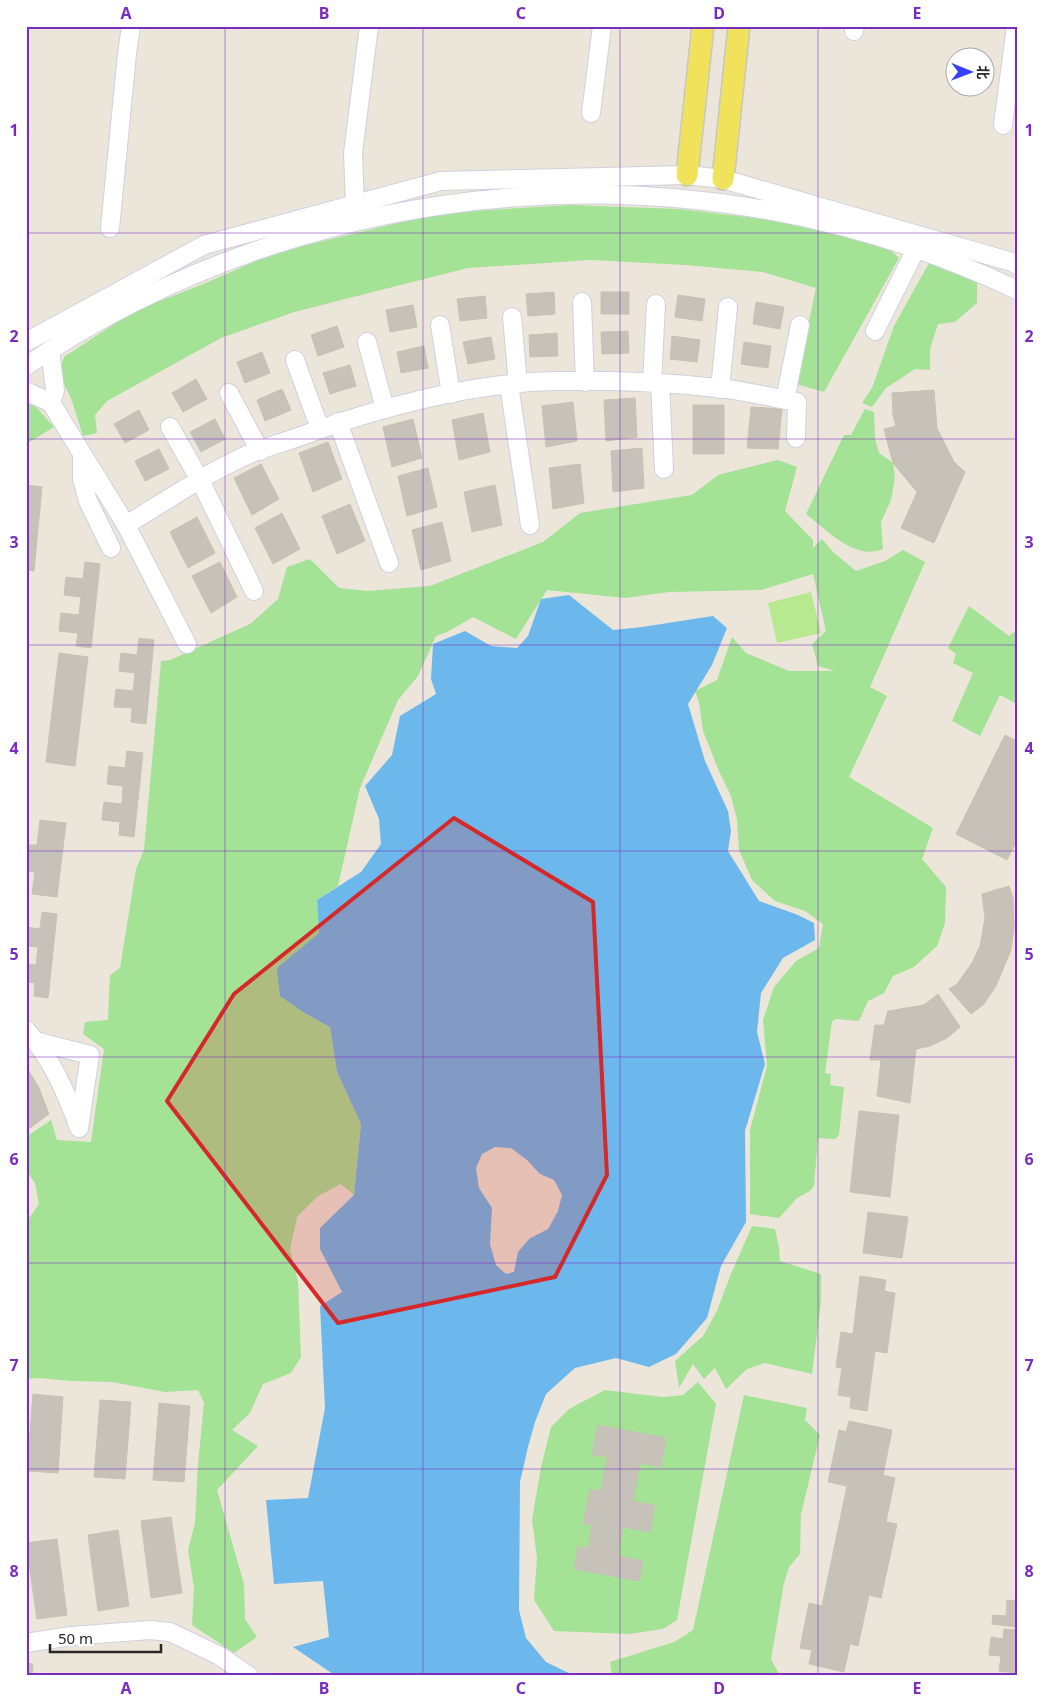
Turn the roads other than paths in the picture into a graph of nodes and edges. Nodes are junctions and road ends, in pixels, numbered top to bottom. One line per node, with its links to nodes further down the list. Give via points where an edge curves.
1 (132, 26): 12 (street)
2 (369, 26): 11 (street, via 353,153)
3 (602, 26): 7 (street)
4 (703, 26): 9 (main road)
5 (739, 26): 10 (main road)
6 (1016, 26): 8 (street)
7 (591, 113)
8 (1004, 125)
9 (687, 175): 10 (street); 11 (street, via 442,181)
10 (723, 180): 14 (street)
11 (355, 204): 23 (street, via 204,245)
12 (110, 228)
13 (916, 249): 15 (street, via 980,272); 22 (street); 25 (street, via 797,215 702,200 607,194 511,197 416,208 322,230 231,259 143,297)
14 (1017, 265)
15 (1017, 290)
16 (582, 302): 28 (street)
17 (656, 304): 29 (street)
18 (728, 308): 31 (street)
19 (512, 316): 30 (street)
20 (440, 325): 34 (street)
21 (800, 325): 35 (street)
22 (876, 331)
23 (26, 342)
24 (367, 342): 37 (street)
25 (50, 350): 27 (street); 36 (street, via 55,390)
26 (295, 360): 40 (street)
27 (26, 366)
28 (585, 382): 29 (street); 30 (street)
29 (656, 383): 31 (street); 44 (street)
30 (514, 385): 34 (street); 47 (street)
31 (720, 389): 35 (street)
32 (26, 391): 36 (street)
33 (229, 393): 42 (street)
34 (451, 394): 37 (street)
35 (785, 400): 41 (street, via 797,402)
36 (51, 403): 43 (street)
37 (385, 409): 38 (street)
38 (338, 422): 40 (street); 49 (street)
39 (170, 427): 45 (street)
40 (320, 429): 42 (street)
41 (796, 438)
42 (260, 451): 45 (street)
43 (82, 453): 46 (street); 48 (street, via 82,479 88,501)
44 (664, 469)
45 (200, 480): 46 (street); 50 (street)
46 (126, 525): 51 (street)
47 (530, 525)
48 (112, 548)
49 (389, 563)
50 (254, 591)
51 (187, 644)
52 (31, 1036): 52 (street, via 52,1064 79,1128 90,1055)
53 (26, 1643): 54 (street, via 91,1634 150,1630 170,1632 220,1656)
54 (249, 1676)

